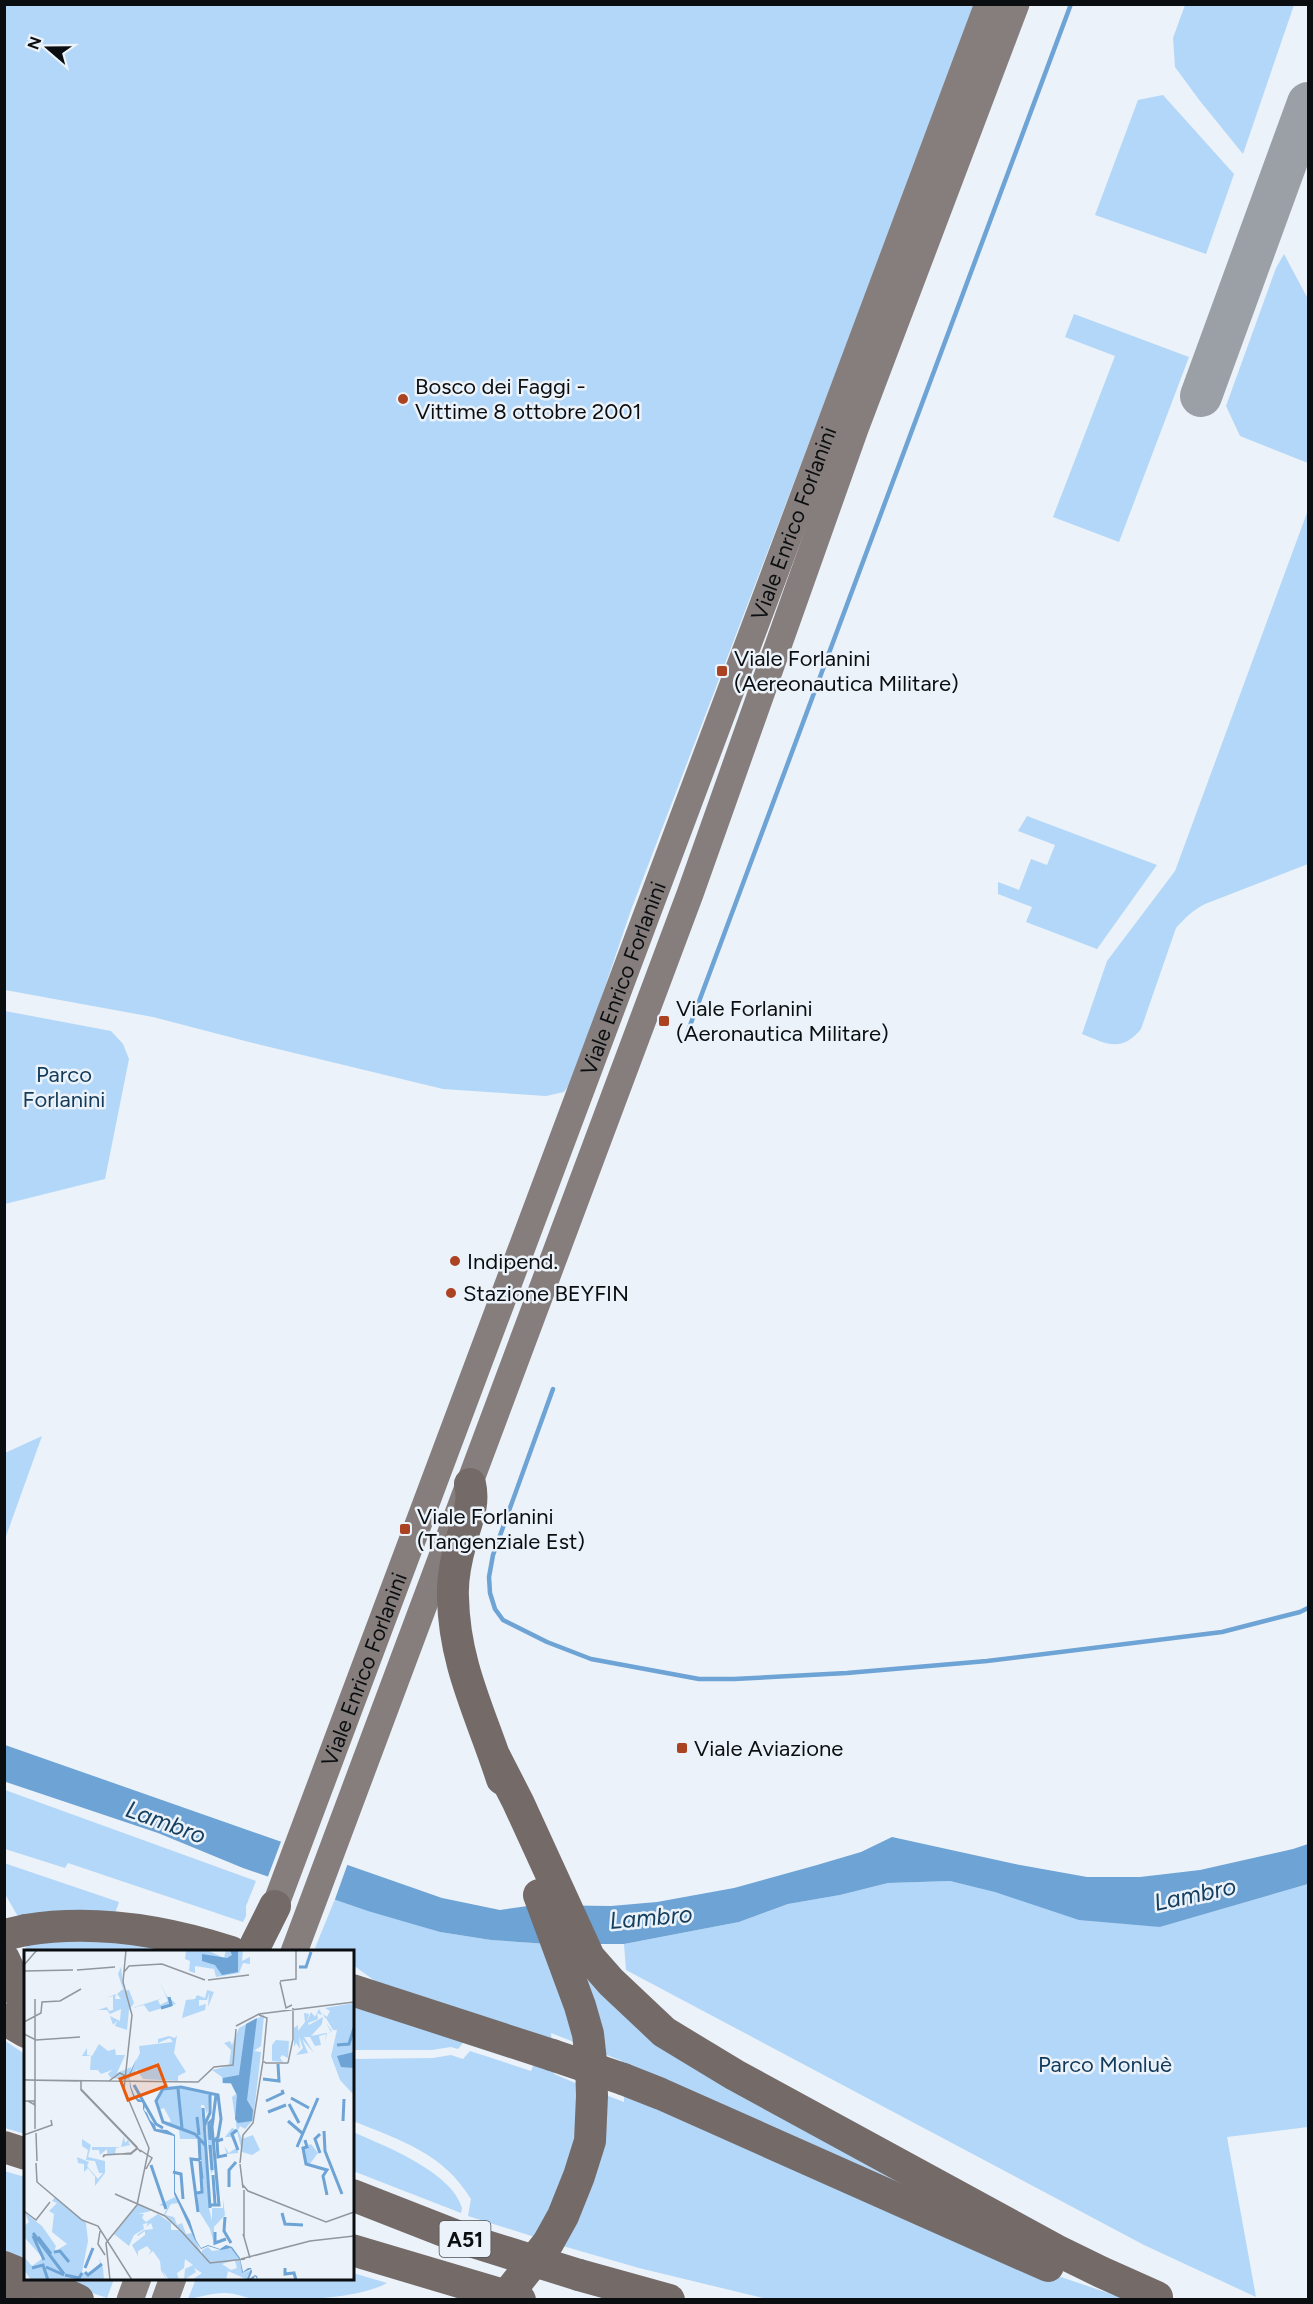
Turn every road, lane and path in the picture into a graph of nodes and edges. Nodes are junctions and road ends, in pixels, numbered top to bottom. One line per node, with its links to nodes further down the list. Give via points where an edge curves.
1 (988, 4): 4 (main road, Viale Enrico Forlanini)
2 (1016, 4): 3 (main road, Viale Enrico Forlanini, via 855,429 690,894)
3 (470, 1484): 9 (main road, Viale Enrico Forlanini); 10 (highway, via 471,1506 454,1570 456,1643 496,1759 518,1802)
4 (279, 1897): 7 (highway); 8 (main road, Viale Enrico Forlanini)
5 (15, 1935): 6 (highway, via 74,1926 168,1935)
6 (222, 1948)
7 (253, 1950)
8 (259, 1950)
9 (295, 1950)
10 (572, 1951): 26 (highway, via 599,1970 664,2032 690,2049 1056,2250); 31 (highway, via 591,2061 590,2141 563,2216 548,2243)
11 (4, 1959): 13 (highway)
12 (354, 1991): 26 (highway, bridge, via 623,2079 1049,2266 1101,2286)
13 (24, 2003)
14 (4, 2019): 15 (highway)
15 (24, 2031)
16 (4, 2147): 17 (highway)
17 (24, 2153)
18 (354, 2196): 33 (highway, A51, bridge, via 467,2240)
19 (354, 2251): 32 (highway, A51, bridge)
20 (4, 2267): 21 (highway)
21 (24, 2275)
22 (35, 2280): 28 (highway)
23 (137, 2280): 29 (main road)
24 (172, 2280): 30 (main road)
25 (4, 2293): 27 (highway)
26 (1162, 2298)
27 (20, 2300)
28 (78, 2300)
29 (130, 2300)
30 (165, 2300)
31 (502, 2300)
32 (520, 2300)
33 (669, 2300)

